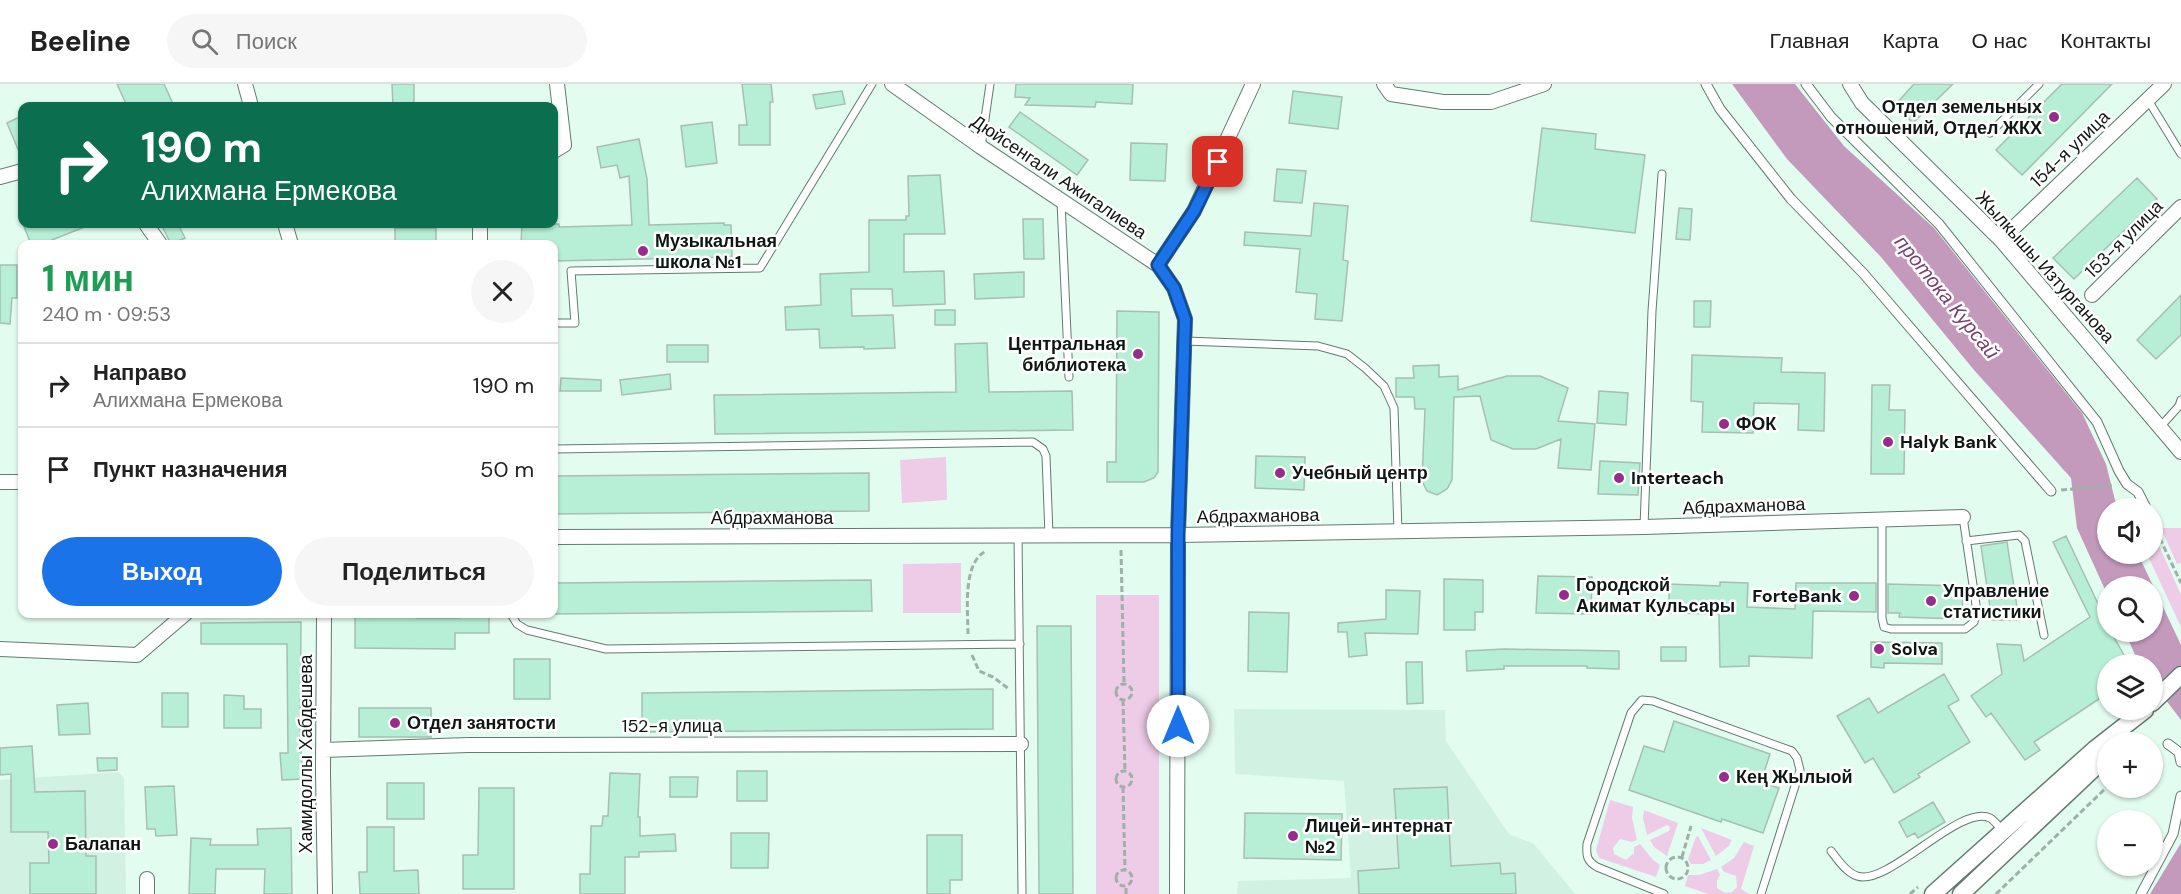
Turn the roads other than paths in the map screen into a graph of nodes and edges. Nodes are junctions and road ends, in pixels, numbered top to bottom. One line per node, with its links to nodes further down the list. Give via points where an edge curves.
1 (245, 84): 15 (street)
2 (557, 84): 18 (street, via 564,145)
3 (872, 84): 28 (lane, via 760,268 571,271 575,323)
4 (892, 84): 17 (street, Дюйсенгали Ажигалиева)
5 (990, 84): 17 (lane)
6 (1253, 84): 26 (street, via 1194,211)
7 (1384, 84): 8 (street, via 1391,93 1443,102 1491,102)
8 (1544, 84)
9 (1706, 84): 37 (street, via 1720,109 1791,200 1863,273)
10 (1806, 84): 38 (street, via 1831,117 1939,224 2097,422 2119,471)
11 (1850, 84): 25 (street, Жылкышы Изтурганова, via 1862,103)
12 (2039, 84): 16 (lane)
13 (2163, 84): 14 (street, 154-я улица)
14 (2148, 100): 19 (lane); 25 (street, 154-я улица)
15 (250, 102)
16 (1989, 133)
17 (981, 147): 23 (street, Дюйсенгали Ажигалиева)
18 (558, 149)
19 (2181, 154)
20 (18, 172): 22 (street)
21 (1662, 174): 41 (lane, via 1652,311)
22 (0, 177)
23 (1061, 199): 26 (street, Дюйсенгали Ажигалиева); 30 (lane)
24 (2181, 207): 27 (street, 153-я улица)
25 (2001, 240): 32 (street, Жылкышы Изтурганова)
26 (1158, 265): 29 (street, Дюйсенгали Ажигалиева, via 1174,288 1185,319)
27 (2092, 295)
28 (558, 323)
29 (1185, 341): 42 (lane, via 1318,346 1347,354 1365,368 1384,387 1395,408); 45 (street, Дюйсенгали Ажигалиева)
30 (1069, 378)
31 (2181, 400): 32 (lane)
32 (2161, 426): 34 (street, Жылкышы Изтурганова)
33 (558, 449): 44 (lane, via 1033,442 1046,456)
34 (2181, 452)
35 (0, 482): 36 (street)
36 (18, 482)
37 (2051, 491)
38 (2141, 498)
39 (1963, 517): 40 (street, Абдрахманова); 47 (lane)
40 (1882, 519): 41 (street, Абдрахманова); 47 (lane, via 1881,618 1884,627 1891,629 1965,629 1974,622 1977,612)
41 (1644, 527): 42 (street, Абдрахманова)
42 (1398, 531): 45 (street, Абдрахманова)
43 (1018, 535): 44 (street, Абдрахманова); 46 (street, Абдрахманова); 52 (lane)
44 (1049, 535): 45 (street, Абдрахманова)
45 (1178, 535): 71 (street, Дюйсенгали Ажигалиева)
46 (558, 537)
47 (1966, 541): 51 (lane, via 2019,535 2025,541)
48 (180, 618): 53 (street, via 137,655)
49 (324, 618): 62 (street, Хамидоллы Хабдешева)
50 (513, 618): 52 (lane, via 527,630 606,649)
51 (2044, 635)
52 (1020, 644): 59 (lane)
53 (0, 649)
54 (2181, 675): 55 (street)
55 (2163, 692)
56 (2132, 720): 61 (street)
57 (2137, 720): 58 (street)
58 (2126, 732)
59 (1021, 744): 62 (street, 152-я улица, via 468,745); 70 (lane)
60 (2168, 744): 63 (street, via 2180,752)
61 (2096, 749): 65 (street)
62 (323, 750): 69 (street, Хамидоллы Хабдешева)
63 (2181, 762)
64 (2181, 796): 76 (street, via 2173,834)
65 (2009, 837): 66 (lane, via 1989,818 1976,816 1877,875 1859,878 1847,871); 74 (street); 75 (street)
66 (1831, 851)
67 (147, 879): 68 (street)
68 (147, 894)
69 (325, 894)
70 (1022, 894)
71 (1177, 894)
72 (1664, 894): 73 (lane, via 1597,867 1589,862 1586,853 1631,713 1642,700 1792,751 1797,758 1800,770)
73 (1761, 894)
74 (1933, 894)
75 (1961, 894)
76 (2141, 894)

